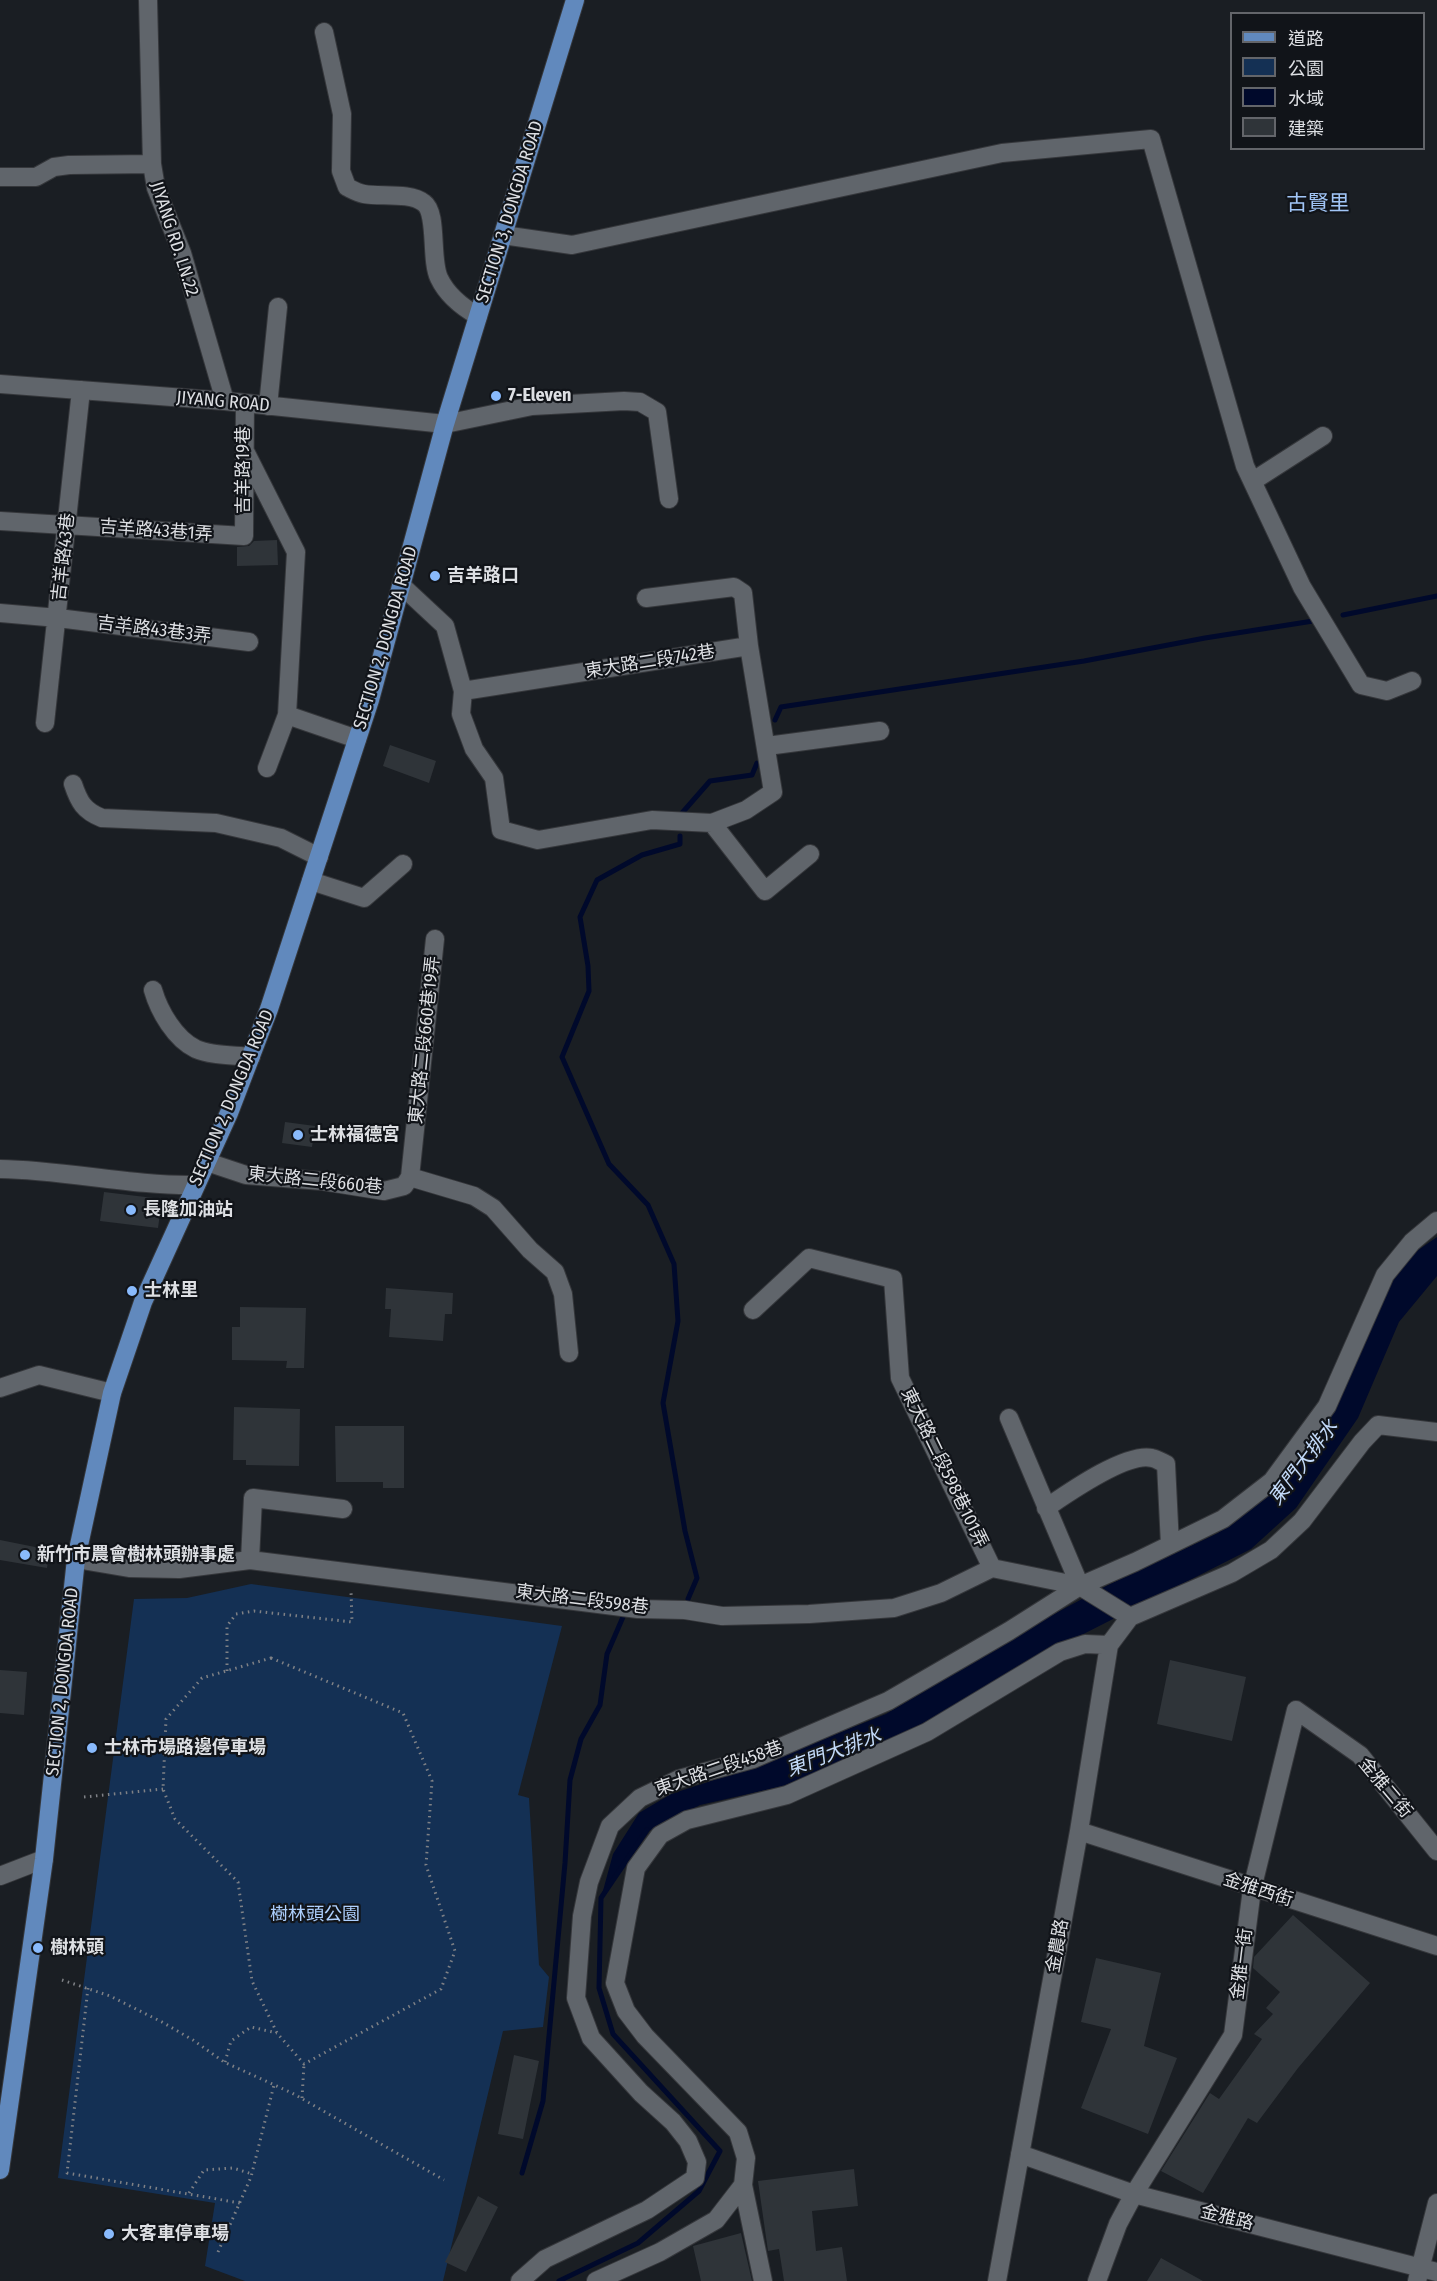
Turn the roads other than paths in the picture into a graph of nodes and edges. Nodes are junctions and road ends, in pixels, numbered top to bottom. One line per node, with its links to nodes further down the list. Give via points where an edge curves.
1 (148, 0): 4 (street, JIYANG RD. LN.22)
2 (575, 0): 6 (main road, SECTION 3, DONGDA ROAD)
3 (324, 32): 8 (street, via 342,114 341,171 347,188 362,194 423,202 431,214 439,278 459,305)
4 (152, 164): 5 (street, via 69,165 54,167 36,177); 11 (street, JIYANG RD. LN.22, via 156,188 182,253)
5 (0, 177)
6 (503, 235): 8 (main road, SECTION 3, DONGDA ROAD); 17 (street, via 572,245 1002,153 1151,139 1245,466)
7 (278, 307): 13 (street)
8 (478, 316): 14 (main road, SECTION 3, DONGDA ROAD)
9 (0, 384): 10 (street, JIYANG ROAD)
10 (81, 390): 11 (street, JIYANG ROAD); 20 (street, 吉羊路43巷)
11 (225, 401): 12 (street, JIYANG ROAD)
12 (245, 403): 13 (street, JIYANG ROAD); 16 (street, 吉羊路19巷)
13 (268, 406): 14 (street, JIYANG ROAD)
14 (445, 424): 18 (street, JIYANG ROAD, via 532,406 640,402 657,412); 22 (main road, SECTION 2, DONGDA ROAD)
15 (1323, 436): 17 (street)
16 (244, 449): 21 (street, 吉羊路19巷); 30 (street, via 296,552)
17 (1253, 481): 28 (street, via 1302,586 1361,685 1387,691)
18 (669, 499)
19 (0, 520): 20 (street, 吉羊路43巷1弄)
20 (68, 525): 21 (street, 吉羊路43巷1弄); 25 (street, 吉羊路43巷)
21 (244, 536)
22 (401, 585): 29 (street, via 446,626); 33 (main road, SECTION 2, DONGDA ROAD)
23 (646, 598): 27 (street, via 734,587 743,593)
24 (0, 613): 25 (street, 吉羊路43巷3弄)
25 (58, 618): 26 (street, 吉羊路43巷3弄); 31 (street, 吉羊路43巷)
26 (249, 642)
27 (749, 646): 29 (street, 東大路二段742巷); 34 (street)
28 (1412, 681)
29 (463, 691): 37 (street, via 461,714 474,749 494,778 501,830 538,840 652,820)
30 (287, 715): 33 (street); 35 (street)
31 (45, 723)
32 (880, 731): 34 (street)
33 (357, 739): 39 (main road, SECTION 2, DONGDA ROAD)
34 (767, 746): 37 (street, via 773,792 746,810)
35 (267, 768)
36 (73, 783): 39 (street, via 80,803 102,818 216,823 281,838)
37 (712, 823): 38 (street, via 765,891)
38 (810, 854)
39 (319, 857): 41 (main road, SECTION 2, DONGDA ROAD)
40 (403, 864): 41 (street, via 364,898)
41 (311, 881): 44 (main road, SECTION 2, DONGDA ROAD)
42 (435, 939): 47 (street, 東大路二段660巷19弄)
43 (153, 990): 44 (street, via 165,1017 185,1042 196,1049)
44 (251, 1057): 45 (main road, SECTION 2, DONGDA ROAD)
45 (207, 1162): 47 (street, 東大路二段660巷, via 246,1174 384,1191 404,1186); 48 (main road, SECTION 2, DONGDA ROAD)
46 (0, 1169): 48 (street, via 101,1177 154,1186)
47 (410, 1177): 51 (street, 東大路二段660巷, via 474,1196 493,1208 555,1272 563,1294)
48 (196, 1185): 53 (main road, SECTION 2, DONGDA ROAD, via 143,1302)
49 (1437, 1221): 58 (street, 東大路二段458巷, via 1412,1242 1385,1275 1327,1406 1272,1481 1223,1519)
50 (753, 1310): 61 (street, 東大路二段598巷101弄, via 809,1257 893,1279 900,1378)
51 (568, 1353)
52 (0, 1388): 53 (street, via 39,1375)
53 (112, 1393): 59 (main road, SECTION 2, DONGDA ROAD)
54 (1009, 1418): 56 (street)
55 (1437, 1432): 63 (street, via 1378,1425 1302,1521 1270,1550 1232,1573)
56 (1046, 1508): 58 (street, via 1084,1483 1130,1461 1151,1458 1166,1464); 62 (street)
57 (343, 1509): 60 (street, via 254,1498)
58 (1170, 1545): 62 (street, 東大路二段458巷)
59 (76, 1558): 60 (street, 東大路二段598巷, via 129,1568 179,1569); 68 (main road, SECTION 2, DONGDA ROAD)
60 (250, 1560): 61 (street, 東大路二段598巷, via 722,1616 894,1608 941,1593)
61 (992, 1568): 62 (street)
62 (1080, 1586): 63 (street); 79 (street, 東大路二段458巷, via 888,1701 753,1760 679,1779 640,1798 610,1826 589,1882 582,1916 576,1998 591,2038 688,2141 697,2162 695,2178 646,2210 545,2259)
63 (1130, 1617): 64 (street, 金農路)
64 (1109, 1645): 66 (street, 金農路); 74 (street, via 1085,1644 1060,1652 927,1732 787,1796 687,1820 660,1835 636,1868 615,1983 627,2011 645,2036 738,2132 746,2158)
65 (1296, 1710): 67 (street, 金雅二街, via 1360,1755); 70 (street, 金雅一街)
66 (1079, 1831): 70 (street, 金雅西街); 72 (street, 金農路)
67 (1437, 1851)
68 (44, 1859): 69 (street); 73 (main road, SECTION 2, DONGDA ROAD)
69 (0, 1876)
70 (1252, 1888): 71 (street, 金雅西街); 75 (street, 金雅一街, via 1233,2035)
71 (1437, 1946)
72 (1020, 2154): 75 (street, 金雅路); 82 (street, 金農路)
73 (0, 2170)
74 (743, 2186): 80 (street, via 716,2220); 81 (street)
75 (1134, 2194): 78 (street, 金雅路); 83 (street, 金雅一街)
76 (1437, 2204): 78 (street)
77 (1437, 2272): 78 (street, 金雅路)
78 (1418, 2274)
79 (519, 2281)
80 (597, 2281)
81 (763, 2281)
82 (997, 2281)
83 (1097, 2281)

